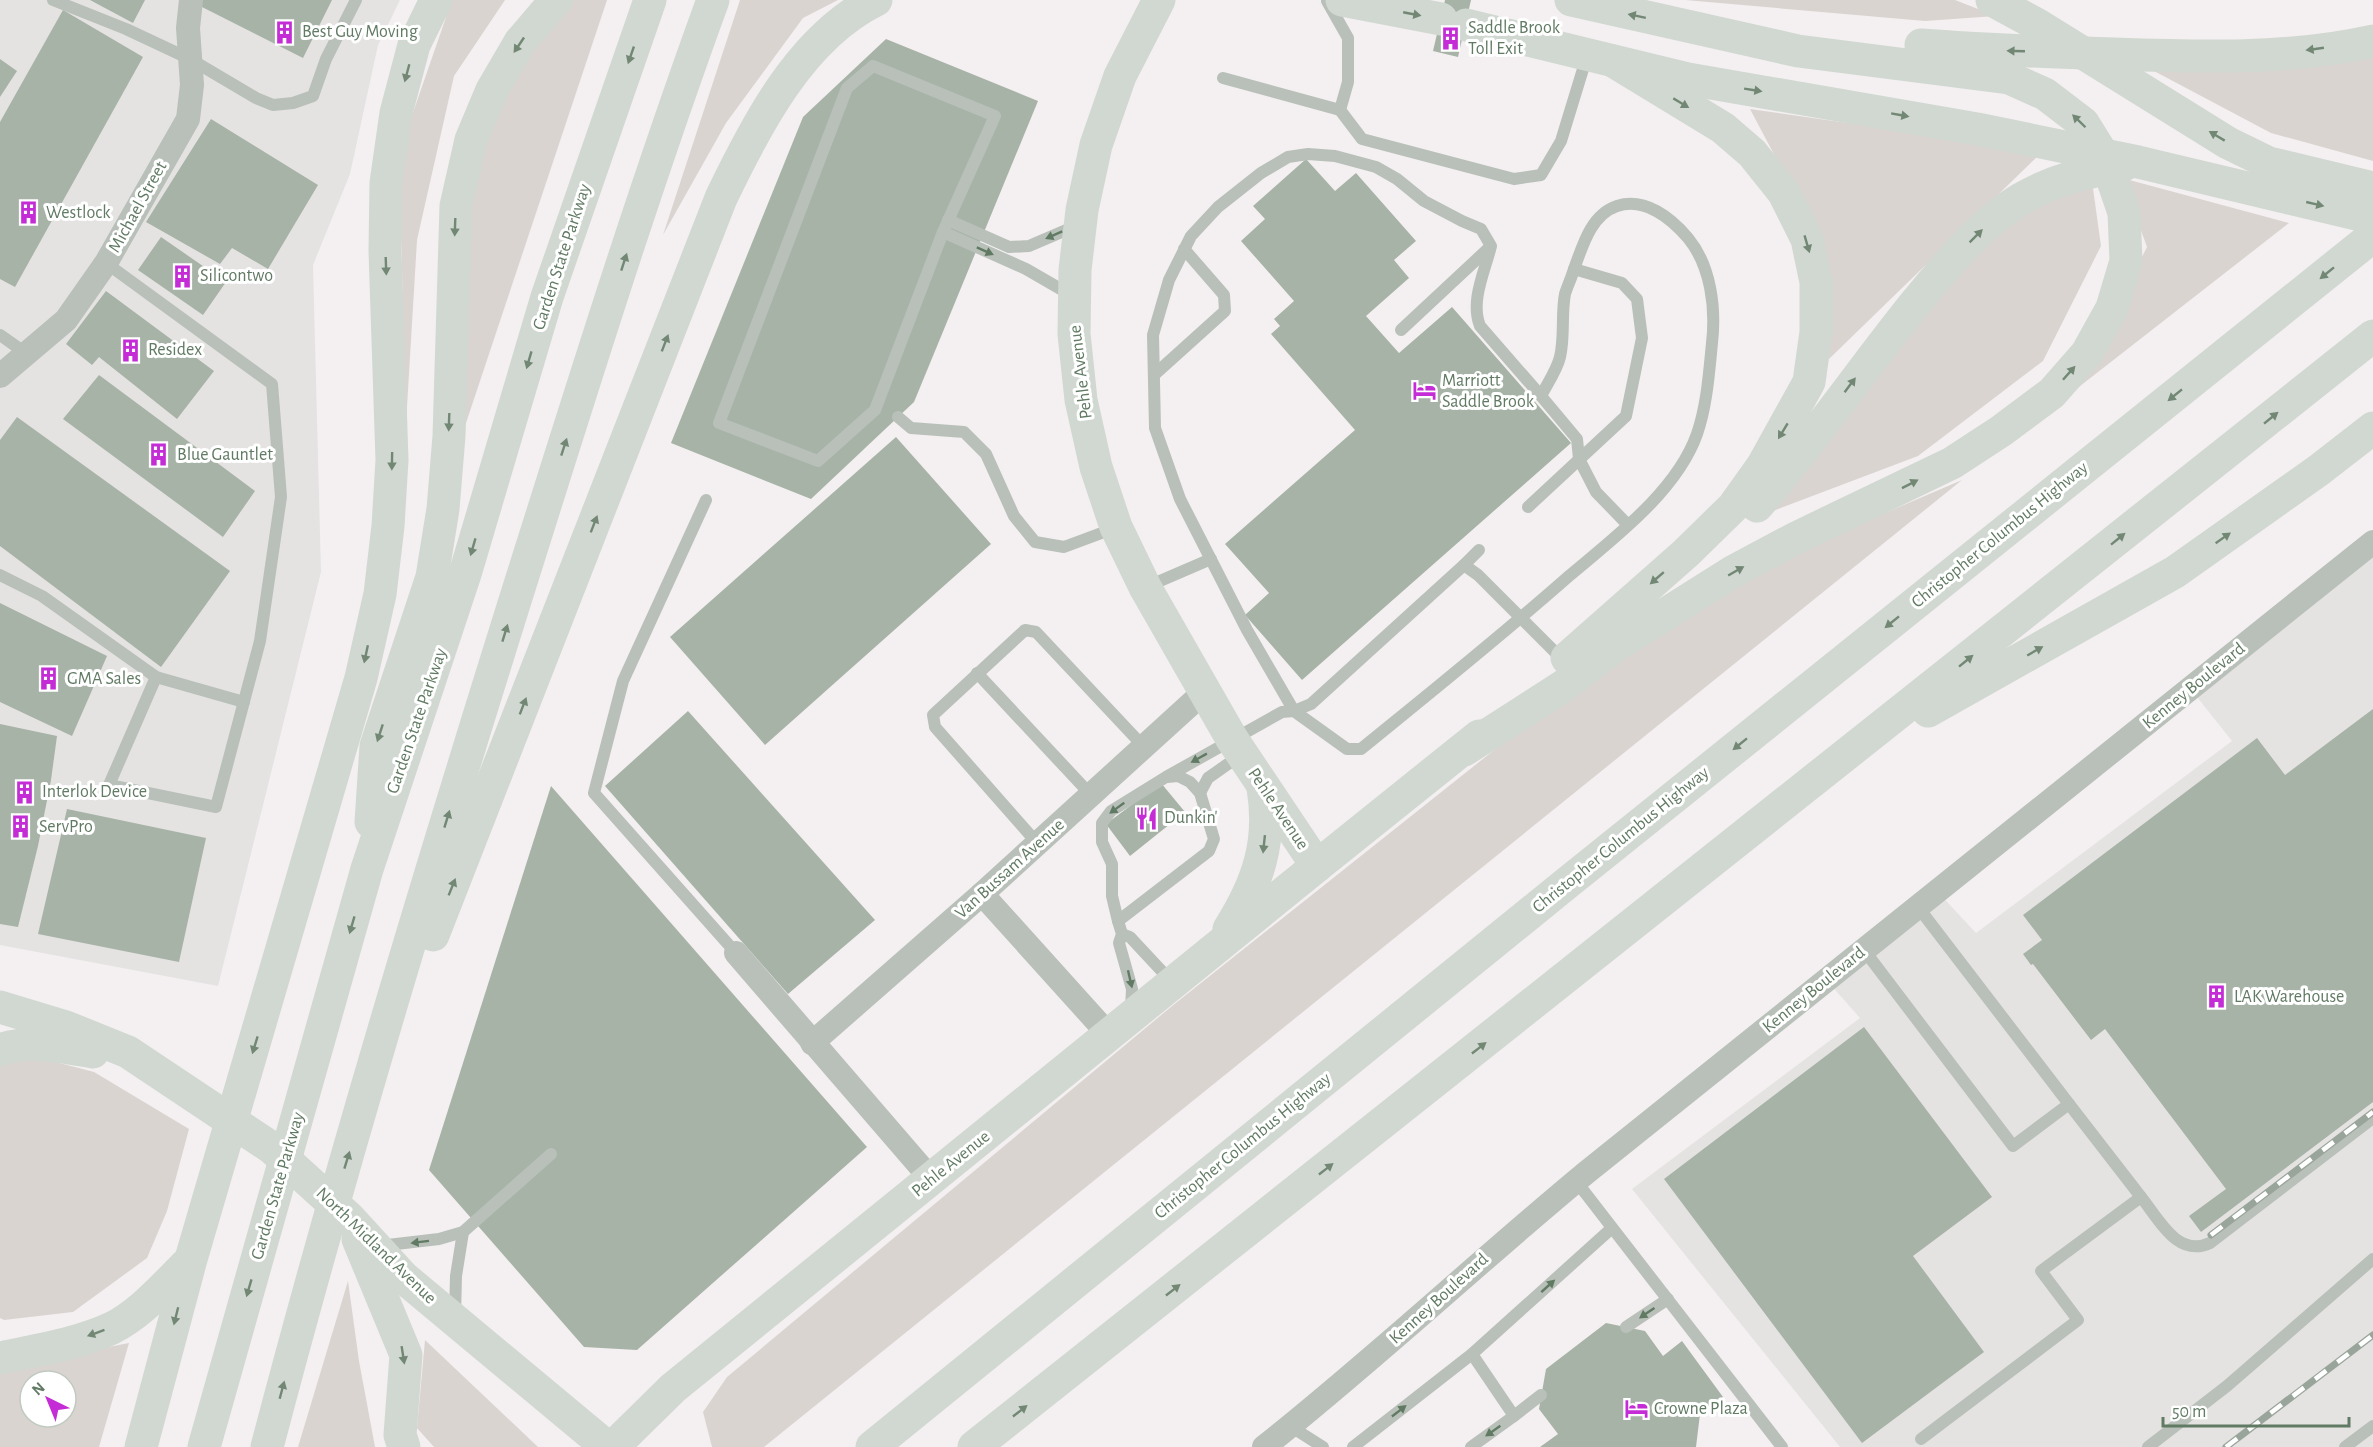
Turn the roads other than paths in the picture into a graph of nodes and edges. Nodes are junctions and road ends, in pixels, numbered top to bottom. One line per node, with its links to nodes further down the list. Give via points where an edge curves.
1 (53, 0): 17 (lane)
2 (190, 0): 17 (street, Michael Street)
3 (356, 0): 17 (lane, via 326,59 313,96 293,104 273,105 256,98)
4 (436, 0): 95 (main road, one-way to 95, via 414,45 396,113 386,183 392,460 380,594 361,678)
5 (556, 0): 69 (main road, one-way to 69, via 520,42 492,90 471,140 456,206 443,509 432,577 376,746)
6 (650, 0): 69 (main road, Garden State Parkway, one-way to 69, via 547,297 462,584)
7 (713, 0): 84 (main road, one-way to 7, via 533,545)
8 (876, 0): 84 (main road, one-way to 8, via 722,198 752,134 791,75 828,33)
9 (1159, 0): 24 (main road, Pehle Avenue, via 1120,76 1096,145)
10 (1327, 0): 19 (lane, via 1348,38 1348,82)
11 (1342, 0): 16 (main road, one-way to 16)
12 (1571, 0): 14 (main road, one-way to 12)
13 (1992, 0): 21 (main road, one-way to 13, via 2228,143)
14 (1695, 29): 15 (main road, one-way to 14, via 2274,56 2185,57 1983,50); 53 (main road, one-way to 14, via 1734,571 1952,463 2052,393 2087,353 2112,308 2126,261 2124,213 2106,160 2083,123 2045,94 2009,78 1798,51)
15 (2373, 40)
16 (1600, 58): 19 (lane, via 1541,175 1514,179 1362,139); 20 (main road, one-way to 20, via 1688,79 1977,129); 54 (main road, one-way to 54, via 1723,128 1752,153 1784,193 1807,239 1816,282 1816,332 1809,382 1763,465 1733,507)
17 (190, 60): 29 (street, Michael Street, via 188,119)
18 (1223, 78): 19 (lane)
19 (1340, 110)
20 (2138, 162): 21 (main road); 53 (main road, one-way to 20, via 1727,542 1779,482 1942,271 1980,231 2019,200 2062,179)
21 (2263, 177): 22 (main road); 23 (main road, one-way to 23)
22 (2373, 188)
23 (2373, 218)
24 (1080, 224): 25 (lane, one-way to 25, via 1029,246 1009,247); 31 (main road, Pehle Avenue)
25 (946, 226): 25 (lane, via 994,116 873,66 848,88 719,423 818,461 875,410); 31 (lane, one-way to 31)
26 (2373, 236): 115 (main road, Christopher Columbus Highway, one-way to 115)
27 (1491, 246): 28 (lane, via 1481,229 1424,201 1376,167 1335,156 1308,154 1288,157 1261,173 1218,207); 32 (lane); 38 (lane, via 1476,302 1479,326)
28 (1184, 249): 36 (lane, via 1169,280 1153,335); 36 (lane, via 1224,295 1225,311)
29 (106, 263): 35 (street, Michael Street, via 66,320); 58 (lane, via 272,384 280,496 260,641)
30 (1575, 269): 38 (lane, via 1565,295 1560,359); 41 (lane, via 1622,283 1637,299 1642,338 1626,416); 44 (lane, via 1584,240 1597,219 1616,206 1636,203 1676,224 1692,243 1710,280 1714,328 1697,434 1675,475)
31 (1075, 297): 45 (main road, Pehle Avenue, via 1074,334 1081,400 1096,467)
32 (1401, 330)
33 (0, 335): 35 (lane)
34 (2373, 336): 62 (main road, one-way to 34)
35 (27, 354): 37 (street, Michael Street)
36 (1154, 375): 48 (lane, via 1155,428 1180,499)
37 (0, 376)
38 (1541, 396): 41 (lane, via 1577,439)
39 (898, 417): 45 (lane, via 911,428 964,432 986,454 1014,516 1035,542 1064,548)
40 (2373, 428): 62 (main road, one-way to 40, via 2175,572)
41 (1579, 459): 43 (lane); 44 (lane, via 1596,492)
42 (706, 500): 76 (lane, via 623,681 594,793)
43 (1528, 507)
44 (1628, 525): 52 (lane)
45 (1116, 527): 51 (main road, Pehle Avenue)
46 (2373, 542): 71 (street, Kenney Boulevard)
47 (1479, 550): 49 (lane)
48 (1211, 560): 51 (lane); 59 (lane)
49 (1464, 565): 52 (lane); 59 (lane, via 1311,704)
50 (0, 575): 56 (lane, via 42,596)
51 (1145, 587): 57 (main road, Pehle Avenue)
52 (1521, 618): 54 (lane); 59 (lane, via 1361,749 1347,749)
53 (1615, 646): 54 (main road)
54 (1571, 668): 68 (main road)
55 (977, 674): 60 (lane, via 1025,630 1036,632); 66 (lane); 67 (lane, via 933,715 935,727)
56 (156, 677): 58 (lane); 58 (lane, via 108,785 216,807)
57 (1204, 692): 60 (street, Van Bussam Avenue); 61 (main road, Pehle Avenue)
58 (244, 702)
59 (1294, 711): 61 (lane, via 1282,712)
60 (1144, 747): 66 (street, Van Bussam Avenue)
61 (1237, 747): 63 (lane, one-way to 63); 64 (main road, Pehle Avenue); 65 (lane, via 1208,778)
62 (1838, 763): 116 (main road, one-way to 62)
63 (1166, 777): 65 (lane, via 1178,776); 72 (lane, one-way to 72, via 1111,811 1102,823 1102,842 1112,864 1112,896)
64 (1262, 786): 68 (main road, Pehle Avenue); 74 (main road, one-way to 74, via 1267,814 1262,861 1246,902)
65 (1200, 793): 72 (lane, via 1214,839 1209,851)
66 (1091, 795): 67 (street, Van Bussam Avenue)
67 (1038, 844): 70 (street, Van Bussam Avenue)
68 (1317, 866): 74 (main road, Pehle Avenue)
69 (367, 869): 110 (main road, Garden State Parkway, one-way to 110)
70 (982, 894): 79 (street); 80 (street, Van Bussam Avenue)
71 (1918, 907): 75 (street, Kenney Boulevard); 83 (lane)
72 (1118, 921): 73 (lane)
73 (1122, 934): 77 (lane, via 1130,937); 79 (lane, one-way to 79, via 1119,943 1132,989 1131,1007)
74 (1218, 947): 77 (main road, Pehle Avenue)
75 (1864, 950): 83 (lane, via 2013,1146); 88 (street, Kenney Boulevard)
76 (736, 953): 80 (street)
77 (1174, 984): 79 (main road, Pehle Avenue)
78 (0, 1007): 82 (main road, North Midland Avenue, via 66,1027 128,1052)
79 (1117, 1030): 87 (main road, Pehle Avenue)
80 (812, 1043): 87 (street)
81 (0, 1050): 82 (main road, via 53,1045 105,1054)
82 (182, 1088): 90 (main road, North Midland Avenue, via 272,1148)
83 (2069, 1104): 89 (lane)
84 (360, 1117): 111 (main road, one-way to 84)
85 (2373, 1118): 89 (lane, via 2200,1248 2177,1241)
86 (551, 1154): 92 (lane)
87 (932, 1180): 114 (main road, Pehle Avenue, via 673,1388)
88 (1576, 1181): 91 (lane); 106 (street, Kenney Boulevard)
89 (2141, 1197): 108 (lane, via 2041,1271 2078,1320)
90 (349, 1218): 93 (main road, North Midland Avenue); 96 (main road)
91 (1612, 1228): 97 (lane); 102 (lane, one-way to 91)
92 (463, 1232): 93 (lane, one-way to 93); 98 (lane)
93 (375, 1247): 96 (main road, North Midland Avenue)
94 (2373, 1258): 122 (lane, via 2227,1386)
95 (191, 1259): 101 (main road, one-way to 101, via 149,1301 114,1327); 109 (main road, one-way to 109)
96 (393, 1289): 98 (main road, North Midland Avenue); 112 (main road, one-way to 112, via 406,1355 400,1435)
97 (1668, 1299): 99 (lane, one-way to 99); 121 (lane)
98 (455, 1320): 113 (main road, North Midland Avenue)
99 (1626, 1327)
100 (0, 1338): 101 (main road)
101 (64, 1344): 103 (main road)
102 (1473, 1354): 105 (lane); 119 (lane, one-way to 102)
103 (0, 1358)
104 (1541, 1395): 105 (lane)
105 (1514, 1416): 120 (lane, one-way to 120)
106 (1290, 1426): 117 (street, Kenney Boulevard); 118 (lane)
107 (2373, 1426): 123 (lane)
108 (1921, 1439)
109 (141, 1447)
110 (204, 1447)
111 (267, 1447)
112 (404, 1447)
113 (607, 1447)
114 (613, 1447)
115 (872, 1447)
116 (974, 1447)
117 (1263, 1447)
118 (1323, 1447)
119 (1353, 1447)
120 (1471, 1447)
121 (1782, 1447)
122 (2148, 1447)
123 (2345, 1447)

